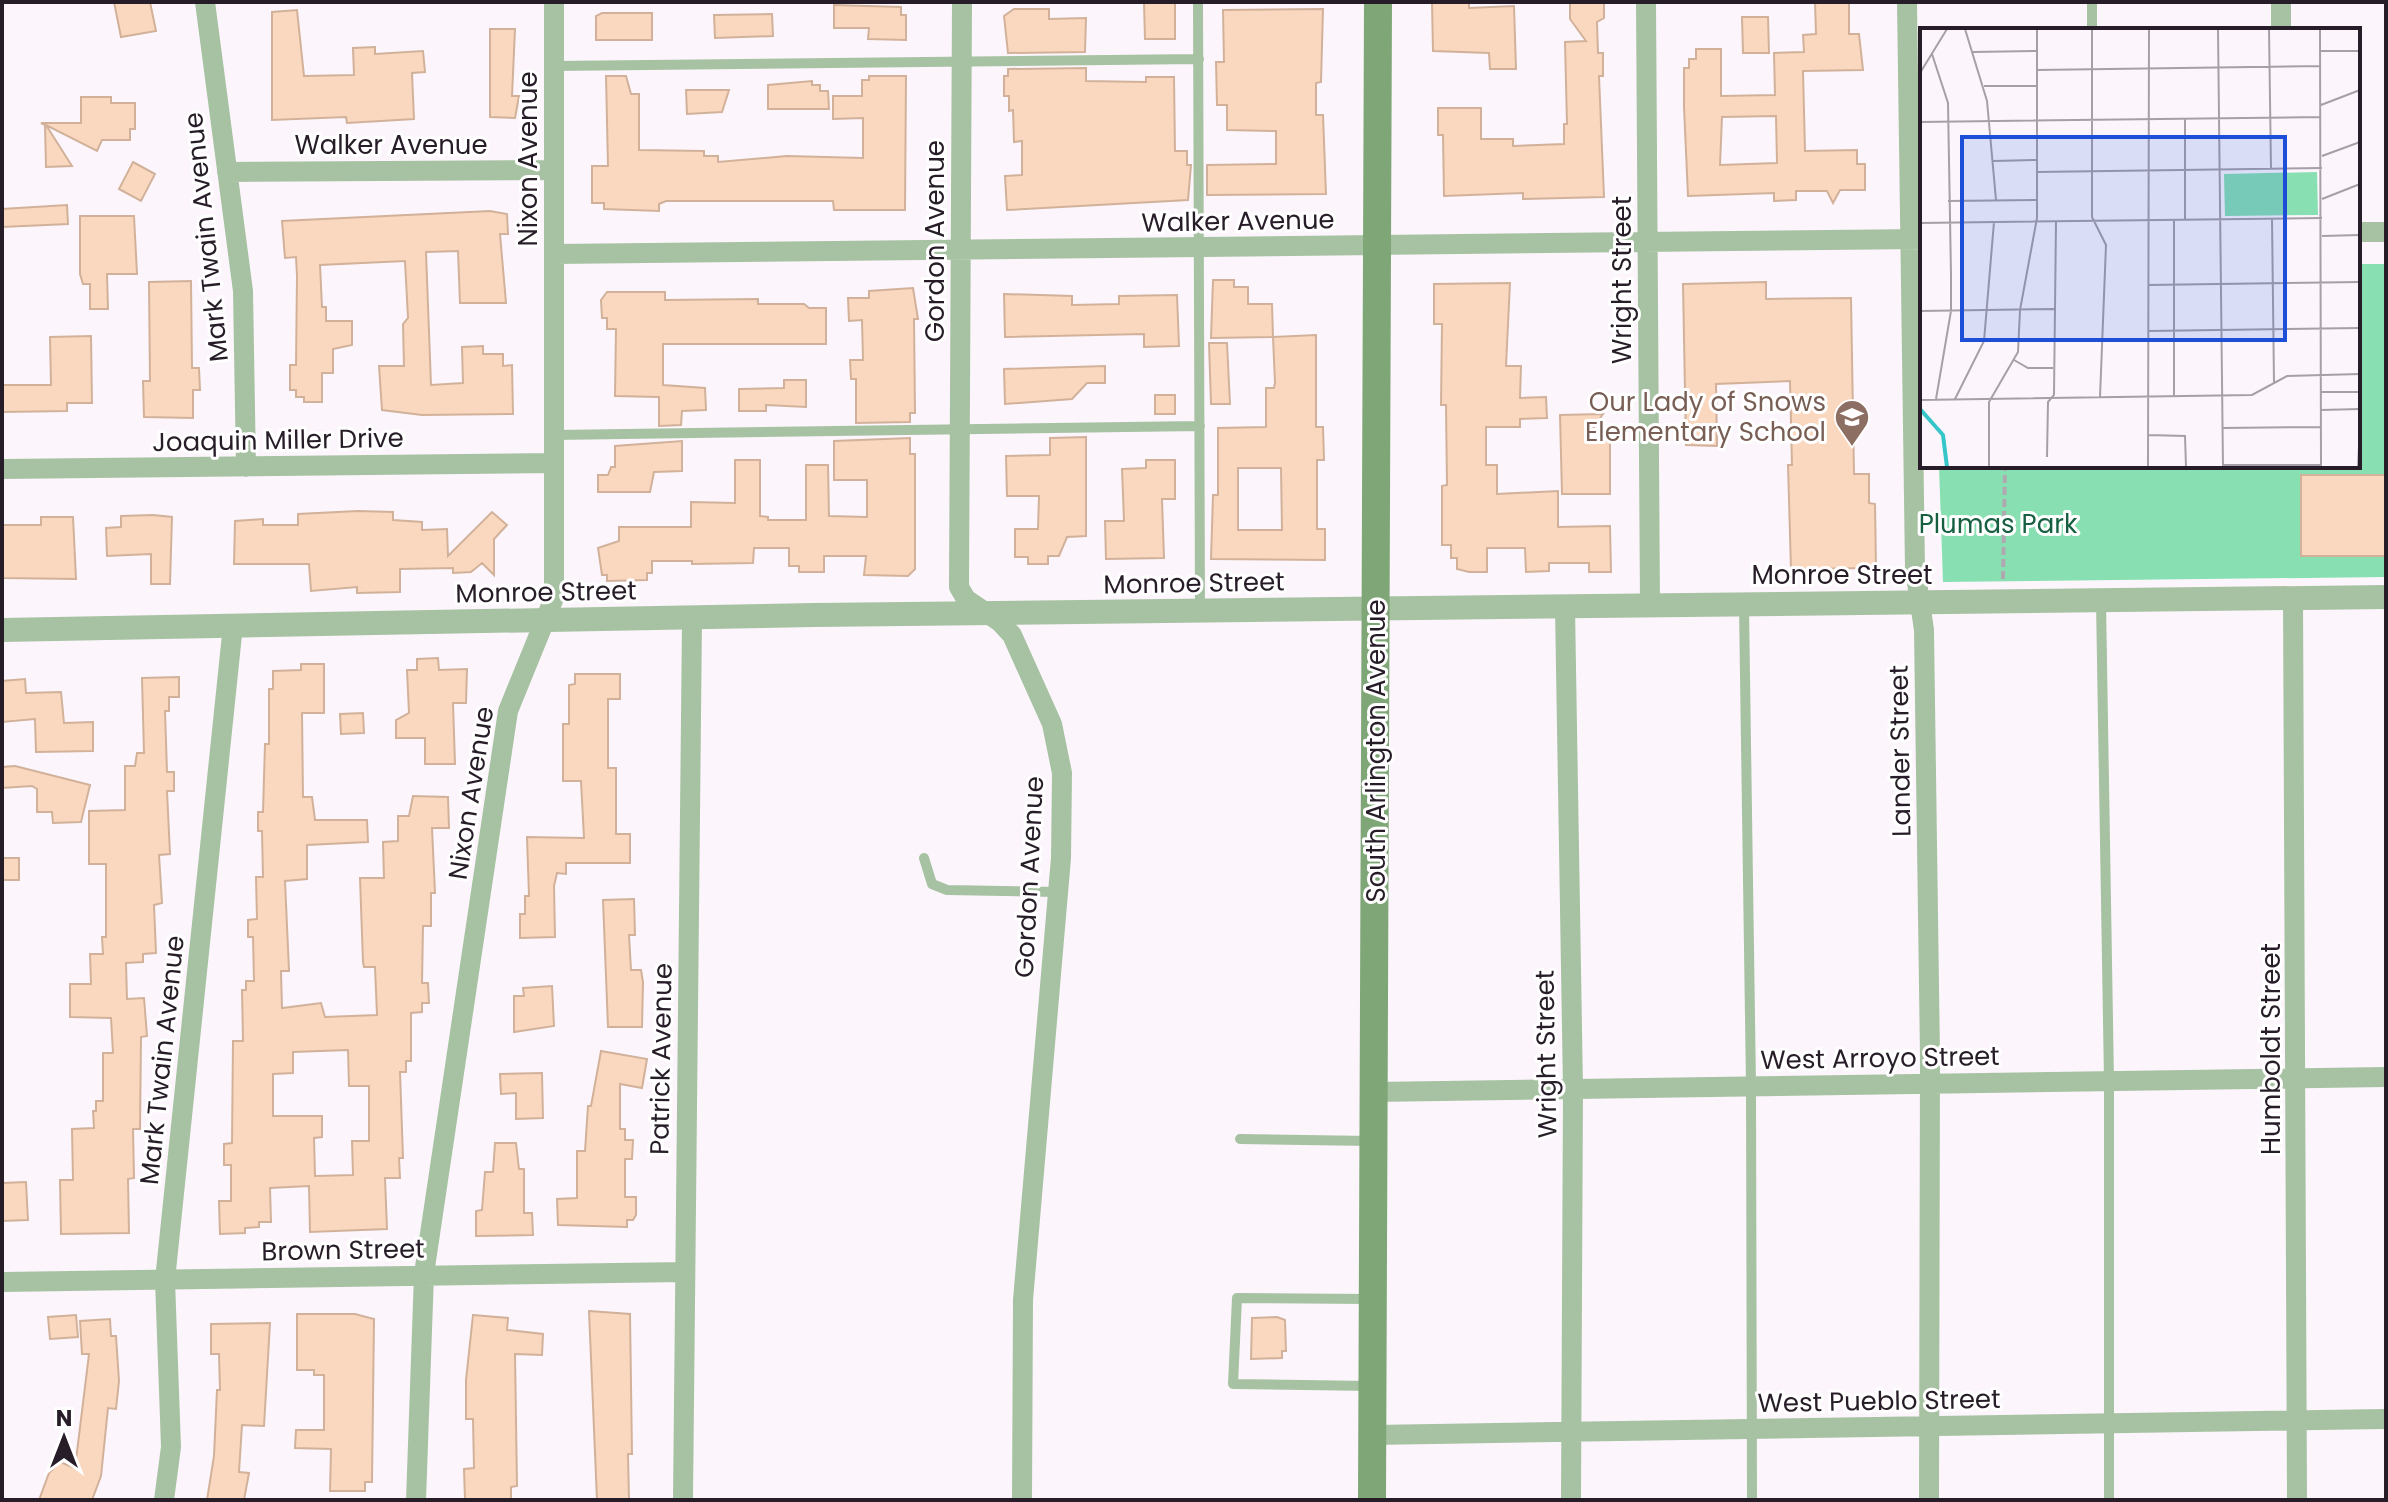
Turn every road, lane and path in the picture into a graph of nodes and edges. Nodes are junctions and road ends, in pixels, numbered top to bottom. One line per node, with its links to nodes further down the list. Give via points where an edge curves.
1 (205, 2): 16 (street, Mark Twain Avenue)
2 (554, 2): 14 (street, Nixon Avenue)
3 (962, 2): 12 (street, Gordon Avenue)
4 (1198, 2): 13 (lane)
5 (1378, 2): 21 (main road, South Arlington Avenue)
6 (1646, 2): 20 (street, Wright Street)
7 (1907, 2): 19 (street, Lander Street)
8 (2092, 2): 10 (lane)
9 (2281, 2): 11 (street)
10 (2092, 28)
11 (2281, 28)
12 (961, 59): 13 (lane); 14 (lane); 23 (street, Gordon Avenue)
13 (1199, 59): 22 (lane)
14 (554, 66): 15 (street, Nixon Avenue)
15 (554, 170): 16 (street, Walker Avenue); 24 (street, Nixon Avenue)
16 (227, 172): 29 (street, Mark Twain Avenue, via 246,325)
17 (2360, 232): 18 (street)
18 (2386, 232)
19 (1916, 239): 20 (street, Walker Avenue); 36 (street, Lander Street, via 1915,569)
20 (1647, 242): 21 (street, Walker Avenue); 38 (street, Wright Street)
21 (1377, 245): 22 (street, Walker Avenue); 40 (main road, South Arlington Avenue)
22 (1199, 247): 23 (street, Walker Avenue); 25 (lane)
23 (960, 252): 24 (street, Walker Avenue); 26 (street, Gordon Avenue)
24 (554, 254): 27 (street, Nixon Avenue)
25 (1200, 426): 26 (lane); 41 (lane)
26 (961, 427): 27 (lane); 42 (street, Gordon Avenue, via 959,587 966,599)
27 (554, 435): 28 (street, Nixon Avenue)
28 (554, 463): 29 (street, Joaquin Miller Drive); 44 (street, Nixon Avenue, via 554,598)
29 (246, 467): 31 (street, Joaquin Miller Drive)
30 (2005, 468): 32 (path)
31 (2, 469)
32 (2003, 579)
33 (2386, 597): 34 (street, Monroe Street)
34 (2293, 598): 35 (street, Monroe Street); 50 (street, Humboldt Street)
35 (2101, 601): 36 (street, Monroe Street); 51 (lane)
36 (1920, 602): 37 (street, Monroe Street); 52 (street, Lander Street)
37 (1744, 604): 38 (street, Monroe Street); 53 (lane)
38 (1650, 605): 39 (street, Monroe Street)
39 (1565, 607): 40 (street, Monroe Street); 54 (street, Wright Street)
40 (1377, 610): 41 (street, Monroe Street); 55 (main road, South Arlington Avenue)
41 (1200, 611): 42 (street, Monroe Street)
42 (990, 614): 43 (street, Monroe Street); 48 (street, Gordon Avenue, via 1012,635 1052,724 1062,773)
43 (692, 619): 44 (street, Monroe Street); 58 (street, Patrick Avenue)
44 (547, 620): 45 (street, Monroe Street); 59 (street, Nixon Avenue, via 508,711)
45 (233, 625): 46 (street, Monroe Street); 60 (street, Mark Twain Avenue)
46 (2, 630)
47 (924, 858): 48 (lane, via 932,884 939,888)
48 (1058, 892): 74 (street, Gordon Avenue, via 1023,1300)
49 (2386, 1077): 50 (street, West Arroyo Street)
50 (2297, 1078): 51 (street, West Arroyo Street); 65 (street, Humboldt Street)
51 (2109, 1081): 52 (street, West Arroyo Street); 66 (lane)
52 (1930, 1083): 53 (street, West Arroyo Street); 67 (street, Lander Street)
53 (1751, 1086): 54 (street, West Arroyo Street); 68 (lane)
54 (1573, 1089): 55 (street, West Arroyo Street); 69 (street, Wright Street)
55 (1374, 1092): 57 (main road, South Arlington Avenue)
56 (1240, 1139): 57 (lane)
57 (1374, 1141): 62 (main road, South Arlington Avenue)
58 (685, 1272): 59 (street, Brown Street); 73 (street, Patrick Avenue)
59 (424, 1274): 60 (street, Brown Street); 72 (street, Nixon Avenue)
60 (165, 1280): 61 (street, Brown Street); 71 (street, Mark Twain Avenue, via 171,1447)
61 (2, 1282)
62 (1373, 1299): 63 (main road, South Arlington Avenue); 63 (lane, via 1237,1298 1233,1384)
63 (1373, 1386): 70 (main road, South Arlington Avenue)
64 (2386, 1419): 65 (street, West Pueblo Street)
65 (2297, 1420): 66 (street, West Pueblo Street); 80 (street, Humboldt Street)
66 (2110, 1423): 67 (street, West Pueblo Street); 79 (lane)
67 (1929, 1426): 68 (street, West Pueblo Street); 78 (street, Lander Street)
68 (1752, 1429): 69 (street, West Pueblo Street); 77 (lane)
69 (1572, 1432): 70 (street, West Pueblo Street); 76 (street, Wright Street)
70 (1372, 1435): 75 (main road, South Arlington Avenue)
71 (164, 1500)
72 (416, 1500)
73 (683, 1500)
74 (1022, 1500)
75 (1372, 1500)
76 (1571, 1500)
77 (1752, 1500)
78 (1929, 1500)
79 (2109, 1500)
80 (2297, 1500)

